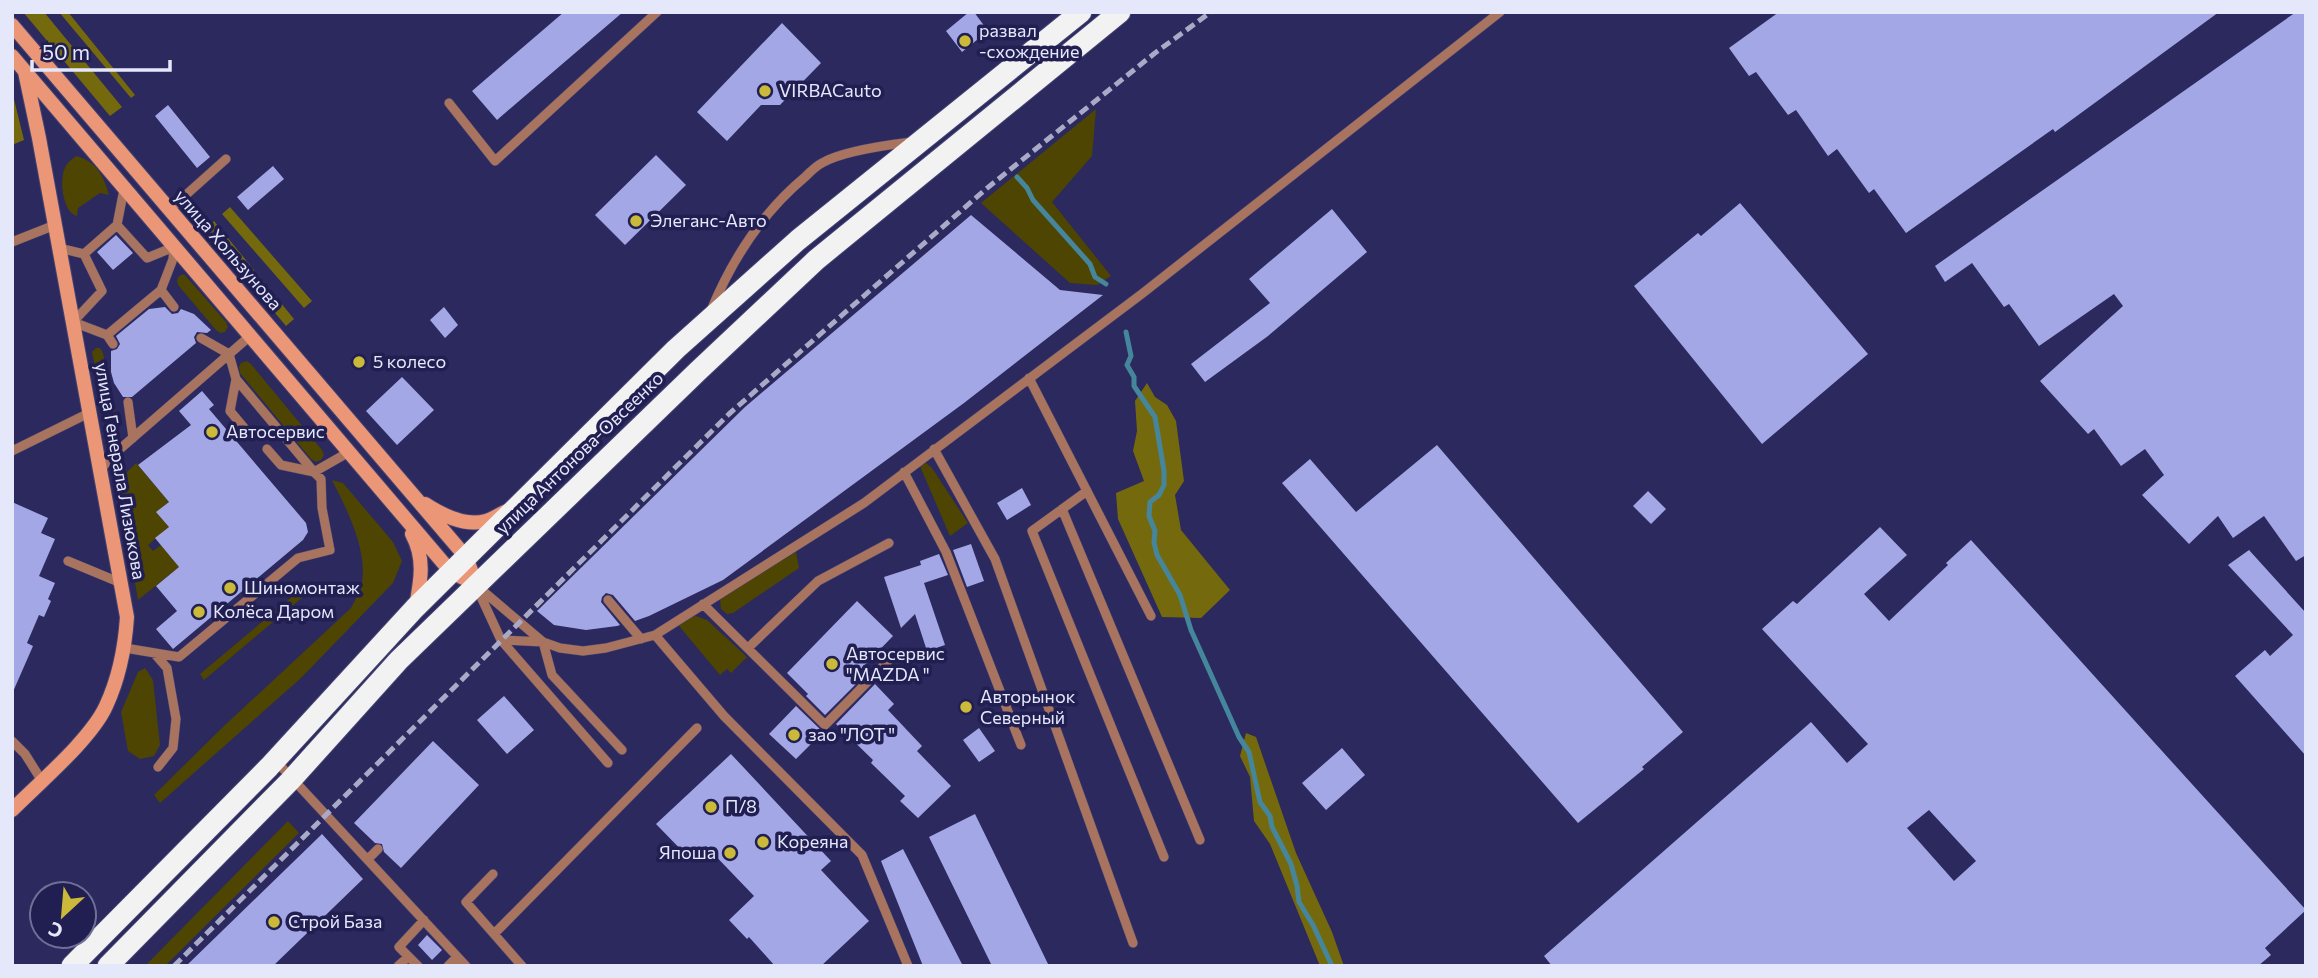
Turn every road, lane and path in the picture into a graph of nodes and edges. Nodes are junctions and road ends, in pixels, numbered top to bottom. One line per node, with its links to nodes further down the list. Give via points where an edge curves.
1 (657, 12): 9 (lane, via 495,162)
2 (1081, 12): 12 (highway, улица Антонова-Овсеенко)
3 (1120, 12): 54 (highway, улица Антонова-Овсеенко, via 816,260)
4 (1500, 12): 31 (lane)
5 (12, 26): 8 (main road, улица Хользунова)
6 (12, 56): 7 (main road)
7 (25, 72): 10 (main road); 11 (main road)
8 (67, 91): 10 (main road); 15 (main road, улица Хользунова)
9 (449, 103)
10 (51, 104): 11 (main road, улица Генерала Лизюкова); 14 (main road)
11 (39, 138): 16 (main road, улица Генерала Лизюкова)
12 (922, 140): 25 (highway, улица Антонова-Овсеенко, via 798,240); 25 (lane, via 873,147 822,162 786,192 726,275)
13 (226, 159): 15 (lane)
14 (124, 188): 17 (lane); 19 (main road)
15 (169, 211): 45 (main road, улица Хользунова)
16 (55, 225): 18 (lane); 20 (main road, улица Генерала Лизюкова)
17 (117, 225): 19 (lane, via 147,258); 21 (lane)
18 (12, 242)
19 (174, 247): 22 (lane); 27 (main road)
20 (59, 248): 21 (lane); 24 (main road, улица Генерала Лизюкова)
21 (84, 254): 24 (lane, via 102,291)
22 (161, 290): 23 (lane); 26 (lane)
23 (174, 307)
24 (73, 322): 26 (lane); 34 (main road, улица Генерала Лизюкова)
25 (706, 323): 46 (highway, улица Антонова-Овсеенко)
26 (107, 335): 29 (lane)
27 (250, 336): 30 (lane); 40 (main road)
28 (201, 338): 30 (lane)
29 (113, 344)
30 (229, 354): 32 (lane); 36 (lane)
31 (1029, 378): 38 (lane); 44 (lane)
32 (236, 379): 35 (lane, via 230,411); 42 (lane)
33 (128, 402): 36 (lane)
34 (89, 413): 39 (lane); 41 (main road, улица Генерала Лизюкова)
35 (245, 429)
36 (133, 438): 41 (lane)
37 (267, 449): 42 (lane, via 281,465)
38 (934, 449): 43 (lane); 84 (lane, via 995,559)
39 (12, 451)
40 (349, 452): 42 (lane); 48 (main road)
41 (100, 470): 53 (main road, улица Генерала Лизюкова)
42 (314, 472): 65 (lane, via 321,479 330,550 298,558 179,657)
43 (904, 472): 56 (lane, via 864,503); 69 (lane, via 946,552)
44 (1087, 491): 47 (lane); 58 (lane)
45 (415, 498): 46 (main road, улица Хользунова, via 464,522 485,522); 50 (main road, улица Хользунова)
46 (517, 505): 50 (highway, улица Антонова-Овсеенко)
47 (1062, 509): 77 (lane); 79 (lane, via 1032,531)
48 (400, 512): 52 (main road); 57 (main road, via 420,548 422,575)
49 (888, 543): 64 (lane, via 818,581)
50 (466, 556): 52 (highway, улица Антонова-Овсеенко); 54 (main road, улица Хользунова)
51 (68, 561): 53 (lane)
52 (451, 572): 54 (main road); 57 (highway, улица Антонова-Овсеенко)
53 (121, 583): 63 (main road, улица Генерала Лизюкова, via 127,617)
54 (476, 584): 61 (lane); 62 (lane); 74 (highway, улица Антонова-Овсеенко, via 399,660)
55 (608, 600): 60 (lane)
56 (704, 604): 59 (lane); 64 (lane)
57 (415, 608): 71 (highway, улица Антонова-Овсеенко)
58 (1151, 616)
59 (655, 635): 60 (lane); 94 (lane, via 724,716 862,855)
60 (641, 639): 62 (lane, via 583,651)
61 (501, 640): 62 (lane); 72 (lane)
62 (543, 642): 70 (lane, via 552,675)
63 (125, 648): 65 (lane); 75 (main road, улица Генерала Лизюкова, via 106,707 91,731)
64 (748, 648): 66 (lane, via 825,725)
65 (154, 653): 73 (lane, via 167,668 176,719 173,748)
66 (893, 656)
67 (697, 728): 83 (lane)
68 (12, 741): 75 (lane)
69 (1021, 745)
70 (622, 750)
71 (275, 760): 74 (lane); 87 (highway, улица Антонова-Овсеенко)
72 (608, 763)
73 (158, 766)
74 (292, 778): 80 (lane); 88 (highway, улица Антонова-Овсеенко)
75 (42, 780): 76 (main road, улица Генерала Лизюкова)
76 (12, 810)
77 (1200, 840)
78 (378, 849): 80 (lane)
79 (1164, 857)
80 (368, 859): 82 (lane)
81 (493, 874): 83 (lane, via 466,902)
82 (424, 920): 85 (lane, via 399,947); 86 (lane)
83 (494, 934): 93 (lane)
84 (1133, 943)
85 (408, 957): 89 (lane); 90 (lane)
86 (457, 957): 91 (lane); 92 (lane)
87 (72, 966)
88 (108, 966)
89 (398, 966)
90 (418, 966)
91 (447, 966)
92 (466, 966)
93 (522, 966)
94 (908, 966)

